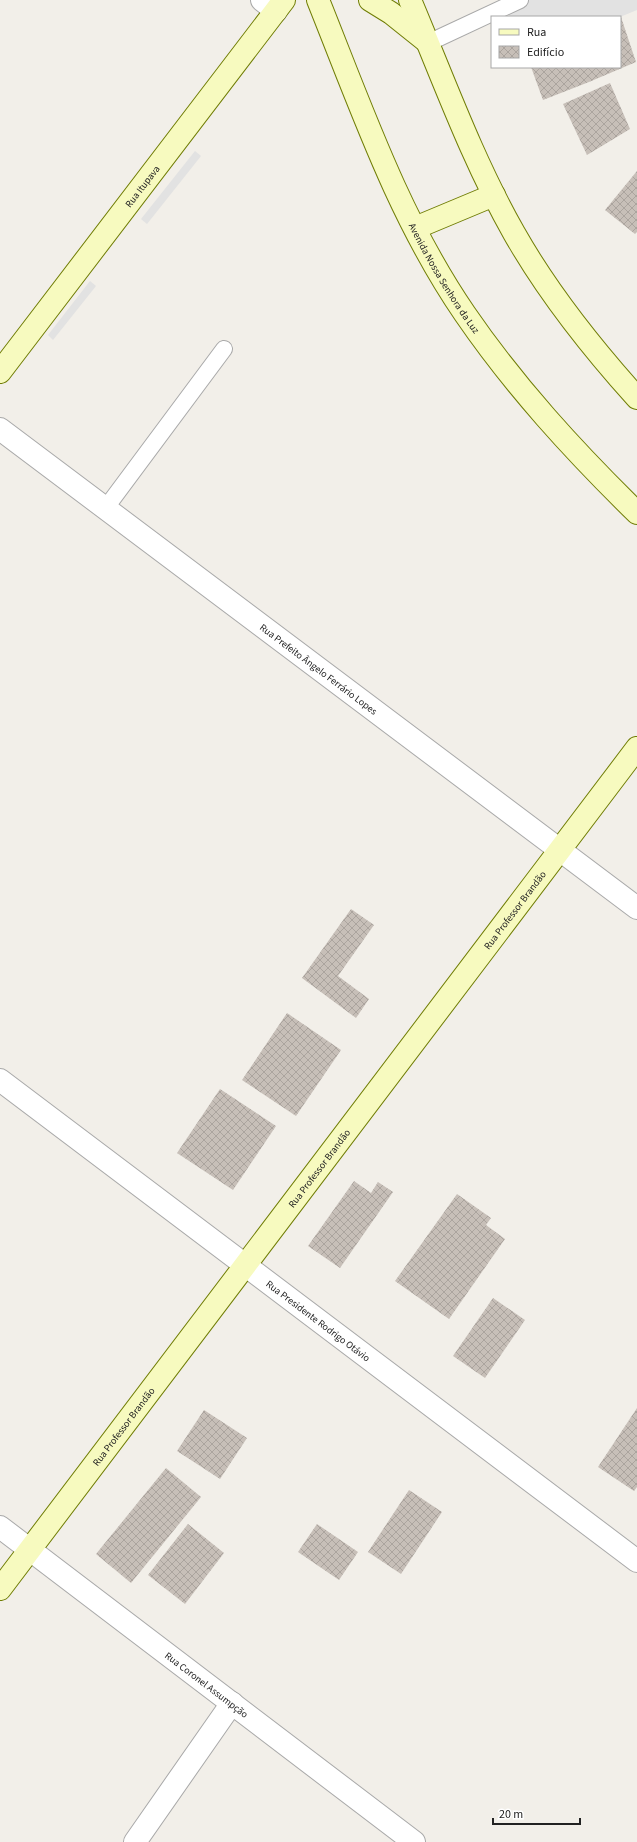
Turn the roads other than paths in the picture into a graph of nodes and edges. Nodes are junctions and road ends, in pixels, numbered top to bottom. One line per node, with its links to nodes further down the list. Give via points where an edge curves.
1 (318, 0): 8 (main road, Avenida Nossa Senhora da Luz, via 364,114)
2 (370, 0): 6 (main road)
3 (410, 0): 6 (main road)
4 (520, 0): 6 (lane)
5 (274, 4): 10 (main road, Rua Itupava)
6 (428, 42): 7 (main road, via 467,138)
7 (494, 195): 8 (main road); 11 (main road, via 546,286 579,332)
8 (415, 228): 14 (main road, Avenida Nossa Senhora da Luz, via 464,313 510,376 554,427)
9 (224, 349): 13 (lane)
10 (0, 372)
11 (637, 398)
12 (0, 429): 13 (street, Rua Prefeito Ângelo Ferrário Lopes)
13 (105, 509): 16 (street, Rua Prefeito Ângelo Ferrário Lopes)
14 (637, 513)
15 (637, 748): 16 (main road, Rua Professor Brandão)
16 (560, 850): 17 (street, Rua Prefeito Ângelo Ferrário Lopes); 19 (main road, Rua Professor Brandão)
17 (637, 908)
18 (0, 1080): 19 (street, Rua Presidente Rodrigo Otávio)
19 (245, 1265): 21 (main road, Rua Professor Brandão); 22 (street, Rua Presidente Rodrigo Otávio)
20 (0, 1527): 21 (street, Rua Coronel Assumpção)
21 (30, 1550): 23 (main road, Rua Professor Brandão); 24 (street, Rua Coronel Assumpção)
22 (637, 1561)
23 (0, 1589)
24 (232, 1703): 25 (street); 26 (street, Rua Coronel Assumpção)
25 (135, 1842)
26 (414, 1842)

